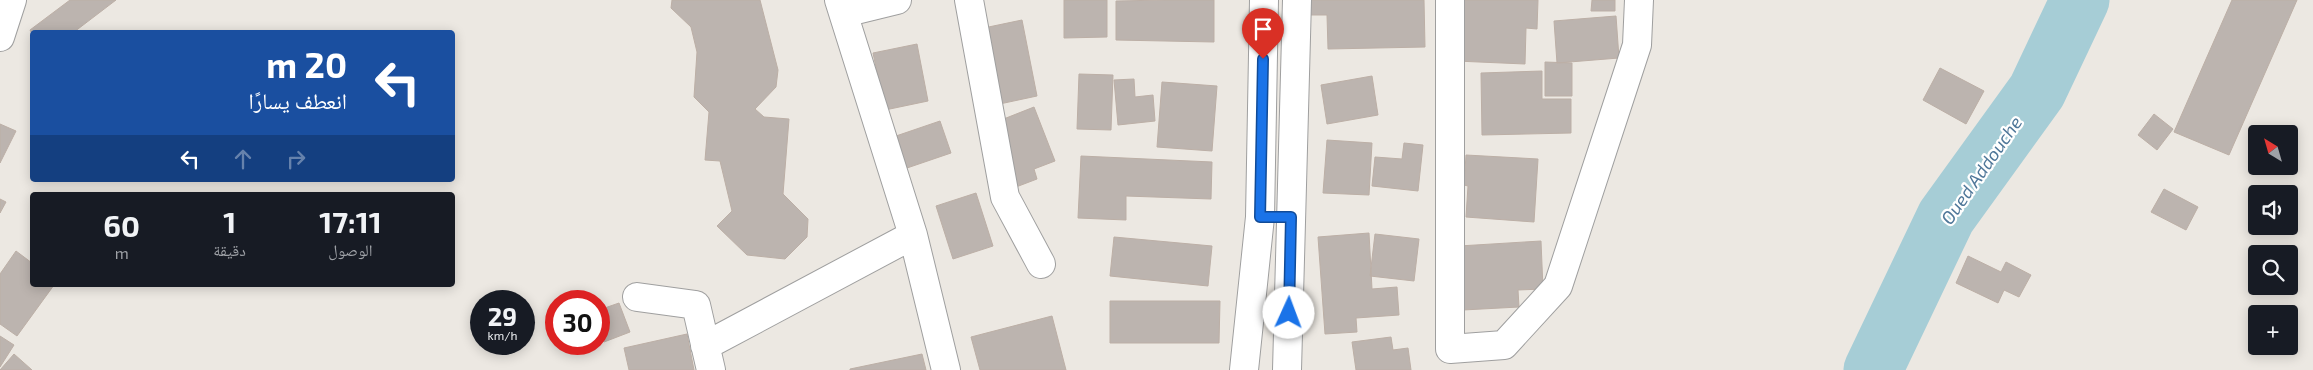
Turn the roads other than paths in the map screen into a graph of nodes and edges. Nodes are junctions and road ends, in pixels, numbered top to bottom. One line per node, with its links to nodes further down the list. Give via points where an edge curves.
1 (12, 0): 9 (street)
2 (897, 0): 8 (street)
3 (970, 0): 13 (street, via 1005,197)
4 (1264, 0): 10 (street)
5 (1297, 0): 11 (street)
6 (1450, 0): 16 (street)
7 (1638, 0): 16 (street, via 1637,45 1558,286 1504,345)
8 (842, 6): 12 (street)
9 (0, 37)
10 (1260, 217): 11 (street); 18 (street)
11 (1291, 217): 19 (street)
12 (913, 235): 15 (street); 17 (street)
13 (1040, 264)
14 (637, 297): 15 (street, via 696,305)
15 (708, 358)
16 (1450, 359)
17 (946, 370)
18 (1244, 370)
19 (1287, 370)

